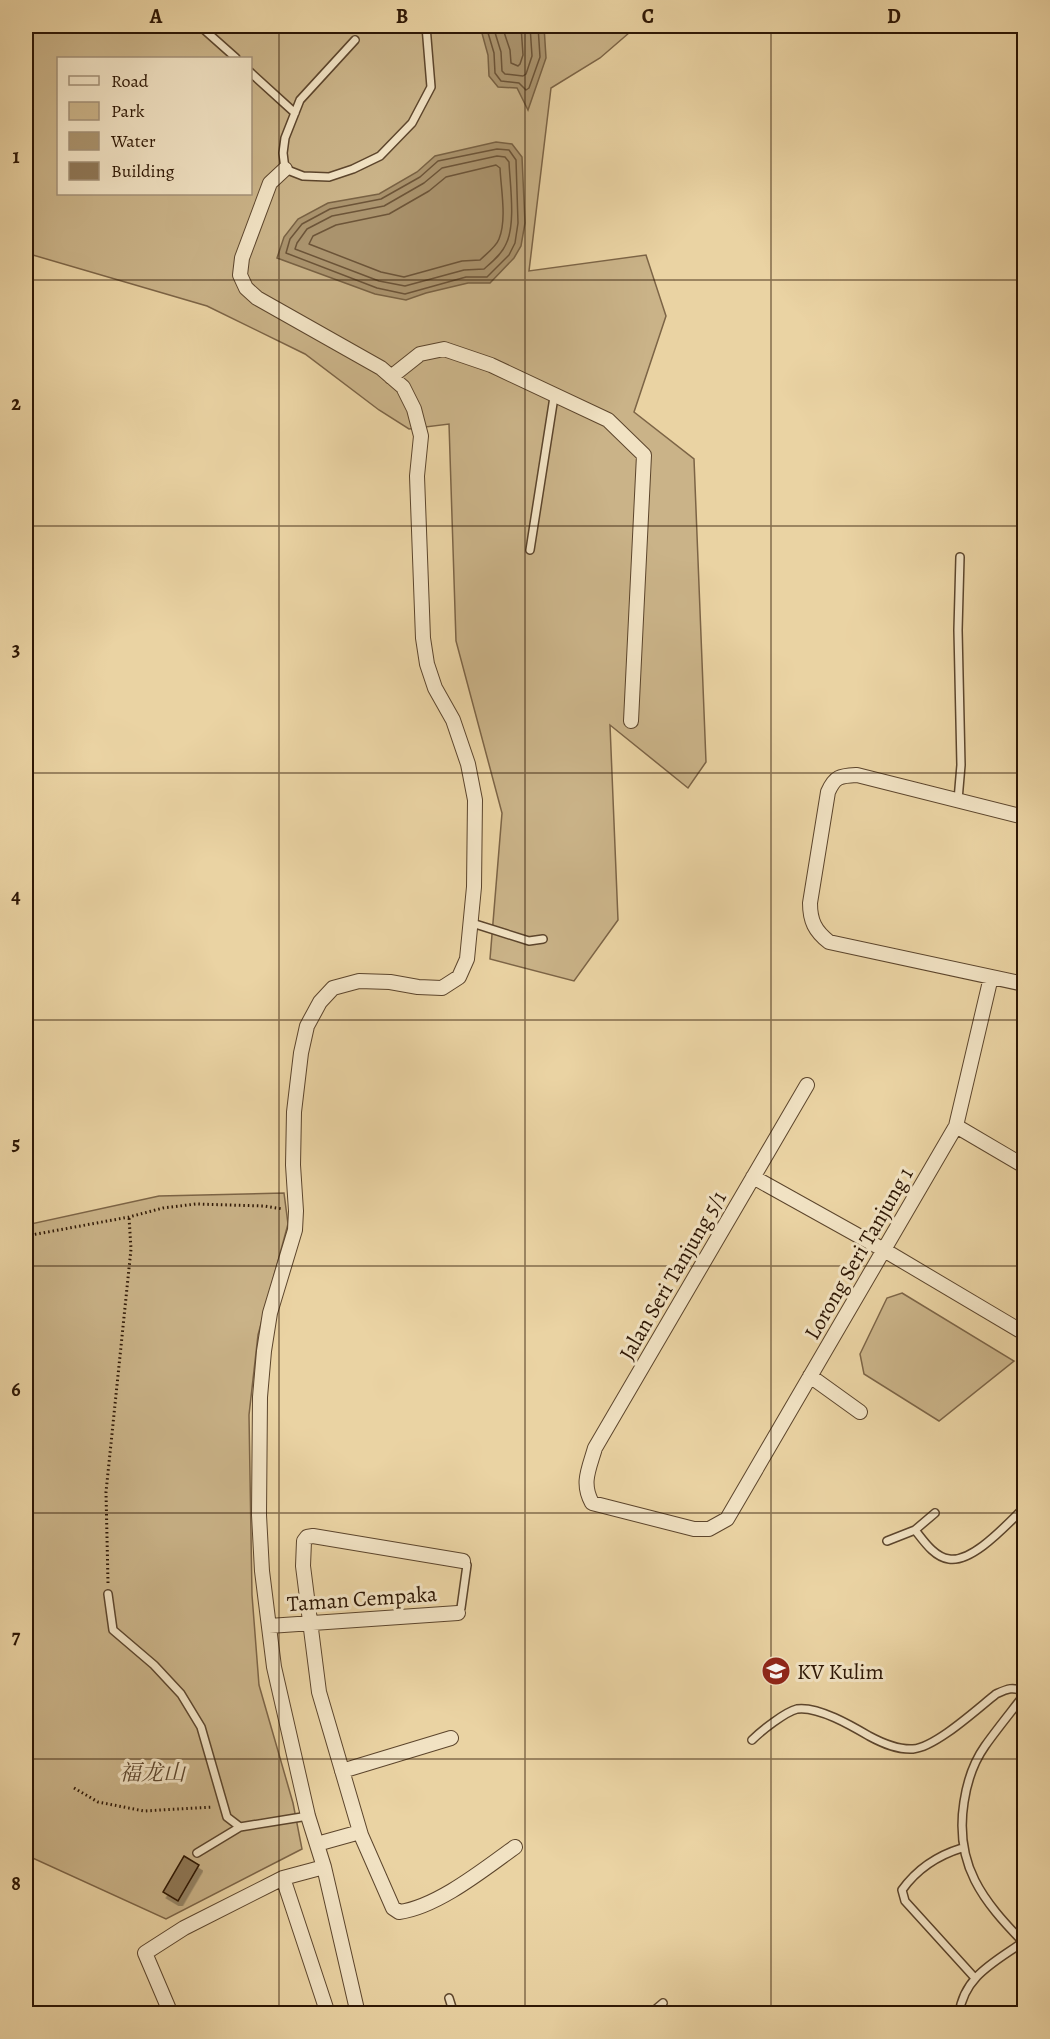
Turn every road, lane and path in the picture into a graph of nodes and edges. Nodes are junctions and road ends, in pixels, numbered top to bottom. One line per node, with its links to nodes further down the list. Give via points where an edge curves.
1 (200, 26): 4 (lane)
2 (426, 26): 7 (lane, via 431,87 412,123 380,156 329,177 303,176)
3 (355, 40): 6 (lane, via 300,100)
4 (235, 57)
5 (252, 74): 6 (lane)
6 (295, 113): 7 (lane, via 285,138)
7 (285, 169): 8 (street, via 270,183 242,258 240,275 246,288)
8 (391, 377): 9 (street, via 420,354 444,349 491,365); 15 (street, via 403,387 421,435 417,476 423,638 427,664 453,720 475,800)
9 (554, 397): 10 (lane); 12 (street, via 608,420 644,455)
10 (530, 550)
11 (960, 557): 13 (lane)
12 (631, 721)
13 (958, 800): 14 (street); 17 (street, via 857,775 833,781 828,792 810,917 818,933 829,942)
14 (1024, 817)
15 (472, 923): 16 (lane, via 529,941); 23 (street, via 467,959 459,977 442,988 359,981 333,988 320,1002 301,1053 294,1112)
16 (543, 939)
17 (991, 977): 18 (street); 20 (street, Lorong Seri Tanjung 1)
18 (1024, 984)
19 (807, 1084): 22 (street, Jalan Seri Tanjung 5/1)
20 (956, 1126): 21 (street); 26 (street, Lorong Seri Tanjung 1)
21 (1024, 1166)
22 (753, 1177): 26 (street); 32 (street, Jalan Seri Tanjung 5/1, via 595,1448 586,1477 586,1492 592,1503 694,1529)
23 (296, 1212): 24 (path, via 264,1206 196,1204); 39 (street, via 295,1230 270,1313 260,1397 259,1515)
24 (129, 1217): 25 (path); 36 (path, via 131,1249 106,1492)
25 (26, 1236)
26 (884, 1250): 27 (street); 28 (street, Lorong Seri Tanjung 1)
27 (1024, 1333)
28 (810, 1377): 29 (street); 32 (street, Lorong Seri Tanjung 1, via 727,1519)
29 (860, 1412)
30 (1024, 1508): 33 (lane, via 965,1557 949,1560 936,1553)
31 (935, 1513): 33 (lane)
32 (714, 1527)
33 (915, 1530): 34 (lane)
34 (887, 1541)
35 (464, 1561): 37 (lane, via 467,1565); 38 (street, via 307,1537 303,1566)
36 (108, 1594): 45 (lane, via 113,1630 181,1694 201,1726)
37 (458, 1613): 38 (street, Taman Cempaka)
38 (310, 1622): 39 (street, Taman Cempaka); 43 (street, via 319,1692)
39 (269, 1626): 46 (street, via 274,1667)
40 (1024, 1694): 42 (lane, via 1017,1688 996,1694 930,1744 913,1749 896,1748 821,1712 797,1709 766,1726); 51 (lane, via 984,1747 972,1770 961,1819)
41 (451, 1738): 43 (street)
42 (752, 1740)
43 (342, 1771): 48 (street)
44 (74, 1788): 45 (path, via 98,1802 144,1810)
45 (224, 1807): 47 (lane, via 227,1816)
46 (308, 1816): 47 (lane); 49 (street)
47 (240, 1827): 52 (lane)
48 (360, 1832): 49 (street); 50 (street, via 393,1908 399,1912 425,1905)
49 (317, 1844): 53 (street)
50 (515, 1847)
51 (962, 1848): 55 (lane, via 983,1896); 56 (lane, via 930,1863 902,1890 905,1901)
52 (197, 1852)
53 (324, 1867): 54 (street); 61 (street)
54 (283, 1878): 59 (street, via 184,1928 145,1953); 60 (street)
55 (1024, 1942): 56 (lane)
56 (974, 1977): 64 (lane)
57 (449, 1998): 62 (lane)
58 (663, 2003): 63 (lane)
59 (171, 2013)
60 (328, 2013)
61 (358, 2013)
62 (454, 2013)
63 (650, 2013)
64 (959, 2013)

